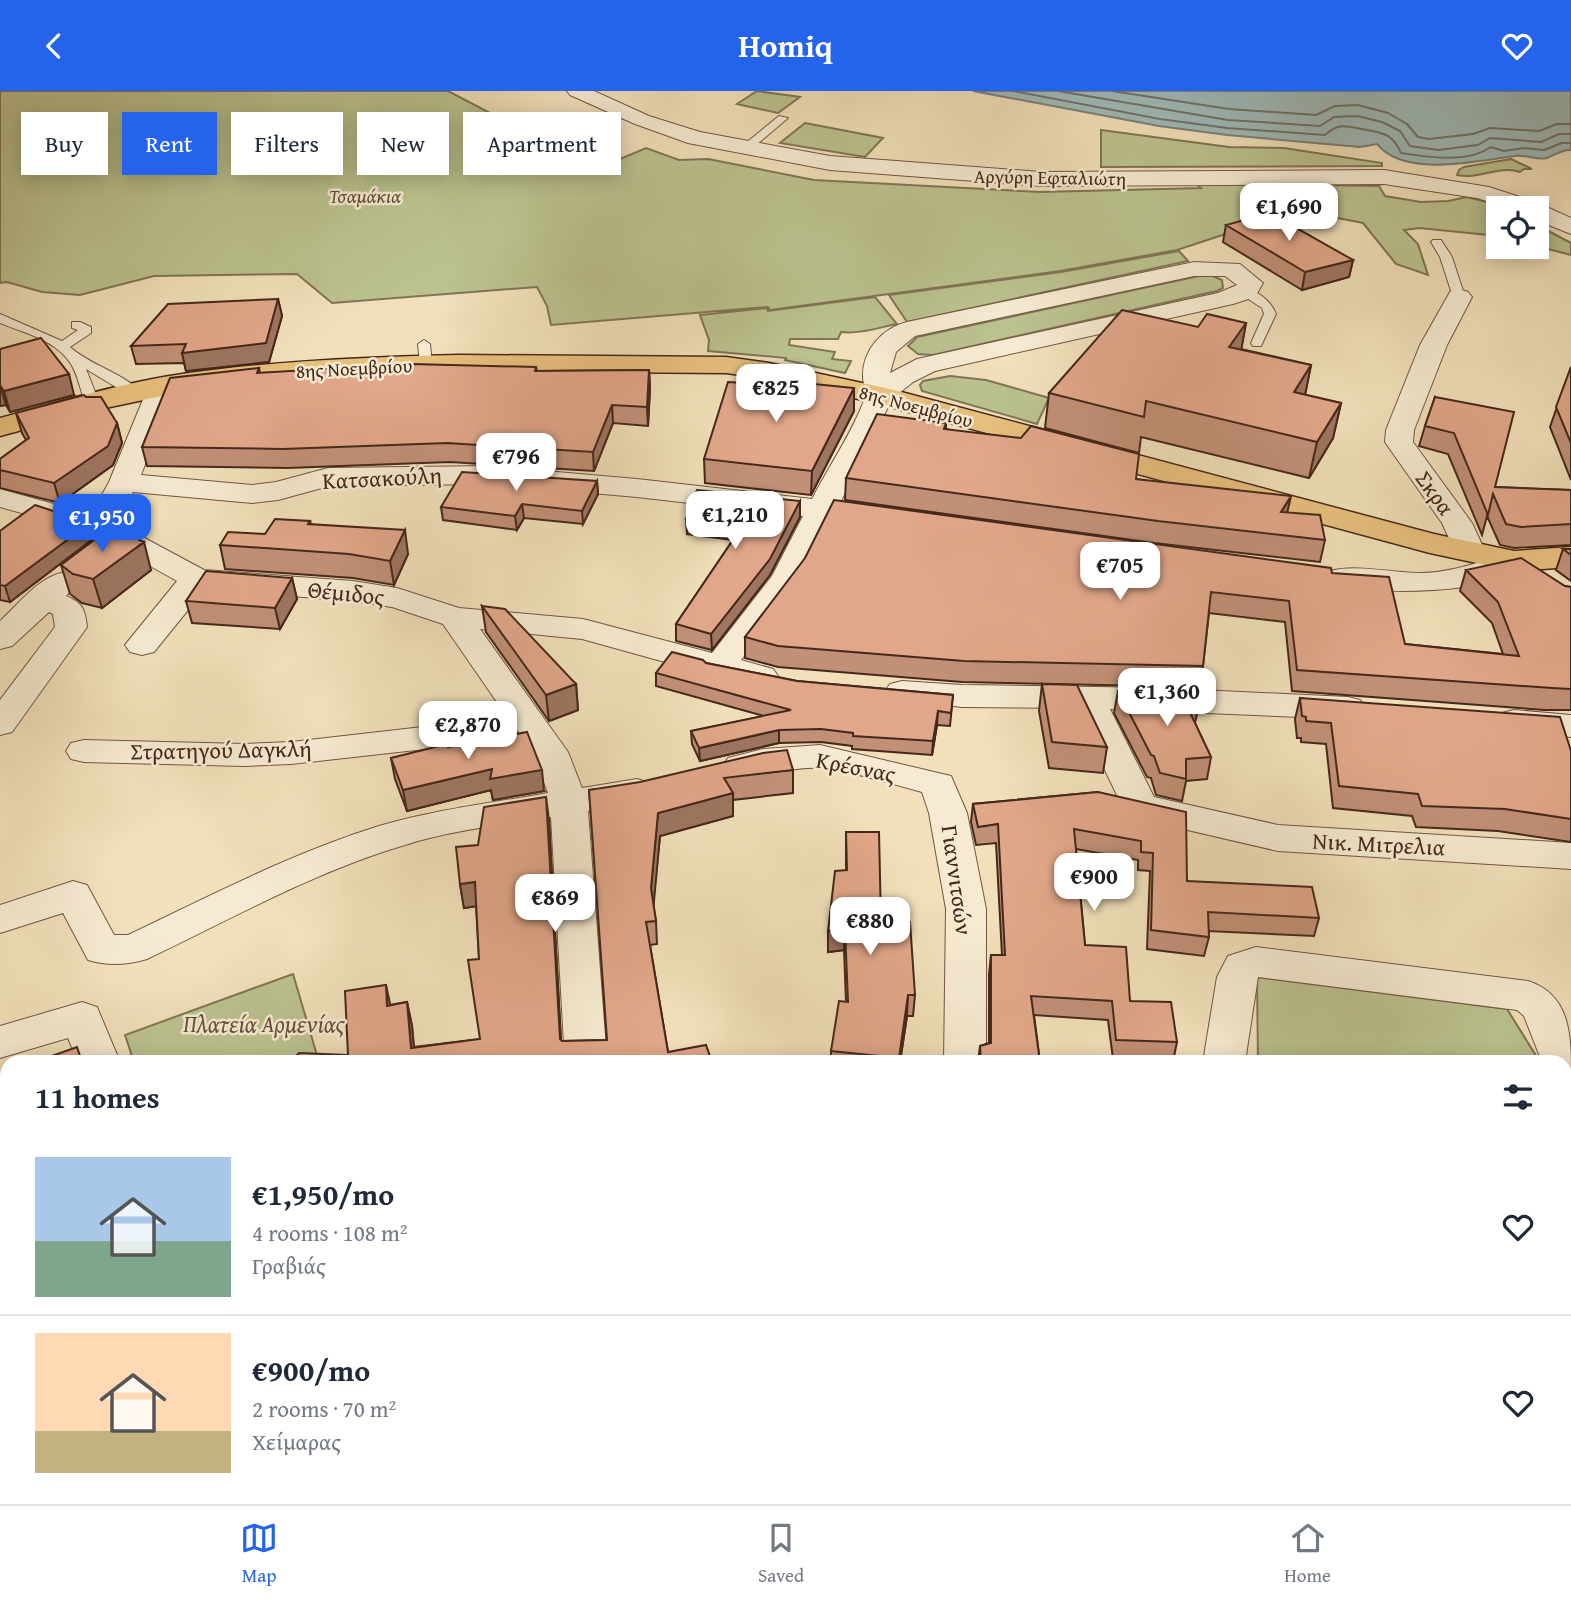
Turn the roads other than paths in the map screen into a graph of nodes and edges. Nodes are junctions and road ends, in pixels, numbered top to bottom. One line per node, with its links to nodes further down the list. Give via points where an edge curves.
1 (577, 91): 3 (street, Αργύρη Εφταλιώτη, via 677,132)
2 (783, 118): 3 (lane)
3 (745, 149): 4 (street, Αργύρη Εφταλιώτη, via 858,167 991,177 1384,177)
4 (1493, 196)
5 (1549, 217): 6 (street)
6 (1571, 227)
7 (1437, 242): 9 (lane)
8 (1245, 292): 12 (lane, via 1267,306 1270,314); 16 (street, via 926,365); 16 (street, via 1251,283 1240,273 1194,269 907,330 893,338 882,353 875,378)
9 (1459, 296): 24 (street, Σκρα, via 1426,361 1399,437 1401,447 1457,523)
10 (0, 319): 13 (lane)
11 (76, 324): 13 (lane, via 87,330)
12 (1257, 344)
13 (63, 346): 14 (lane)
14 (78, 361): 15 (lane); 17 (lane)
15 (147, 389): 16 (main road, 8ης Νοεμβρίου, via 425,354 726,365); 17 (main road, 8ης Νοεμβρίου); 19 (street)
16 (880, 395): 21 (street); 24 (main road, 8ης Νοεμβρίου)
17 (92, 402): 18 (main road, 8ης Νοεμβρίου)
18 (0, 428)
19 (124, 482): 21 (street, Κατσακούλη, via 252,495 328,477 489,475); 23 (street)
20 (0, 498): 23 (street, Θέμιδος)
21 (825, 509): 22 (street, Κατσακούλη); 34 (street, via 787,578)
22 (901, 519)
23 (101, 545): 28 (street, Θέμιδος); 30 (street)
24 (1469, 551): 26 (main road, 8ης Νοεμβρίου)
25 (1571, 557): 26 (main road, 8ης Νοεμβρίου)
26 (1514, 561): 27 (street, via 1470,576 1425,582); 29 (main road)
27 (1313, 575)
28 (197, 579): 31 (street, Θέμιδος, via 364,593 397,598); 33 (street)
29 (1556, 587)
30 (43, 597): 32 (street); 41 (street, via 69,609 71,627)
31 (455, 617): 34 (street, Θέμιδος, via 583,629); 39 (street)
32 (0, 639)
33 (142, 645)
34 (719, 667): 35 (street, Θέμιδος)
35 (790, 682)
36 (870, 689): 37 (street, via 962,696)
37 (1087, 697): 38 (street); 49 (street)
38 (1381, 710)
39 (522, 713): 43 (street, Στρατηγού Δαγκλή, via 452,735 291,753); 47 (street, via 550,752)
40 (1486, 719): 42 (street)
41 (0, 724)
42 (1571, 726)
43 (83, 751)
44 (705, 774): 48 (street, Κρέσνας, via 763,761 820,756)
45 (667, 783): 47 (street)
46 (1095, 796): 49 (street, Νικ. Μιτρελια)
47 (569, 801): 51 (street, via 390,835 294,873 132,949 102,950 73,895); 54 (street)
48 (956, 801): 55 (street, Γιαννιτσών, via 966,909)
49 (1140, 807): 50 (street, Νικ. Μιτρελια, via 1313,841)
50 (1571, 856)
51 (0, 919)
52 (0, 1042): 53 (street, via 82,1018)
53 (96, 1055)
54 (586, 1055)
55 (965, 1055)
56 (1225, 1055): 57 (street, via 1237,977 1242,966 1256,962 1528,996 1541,1007)
57 (1560, 1055)

